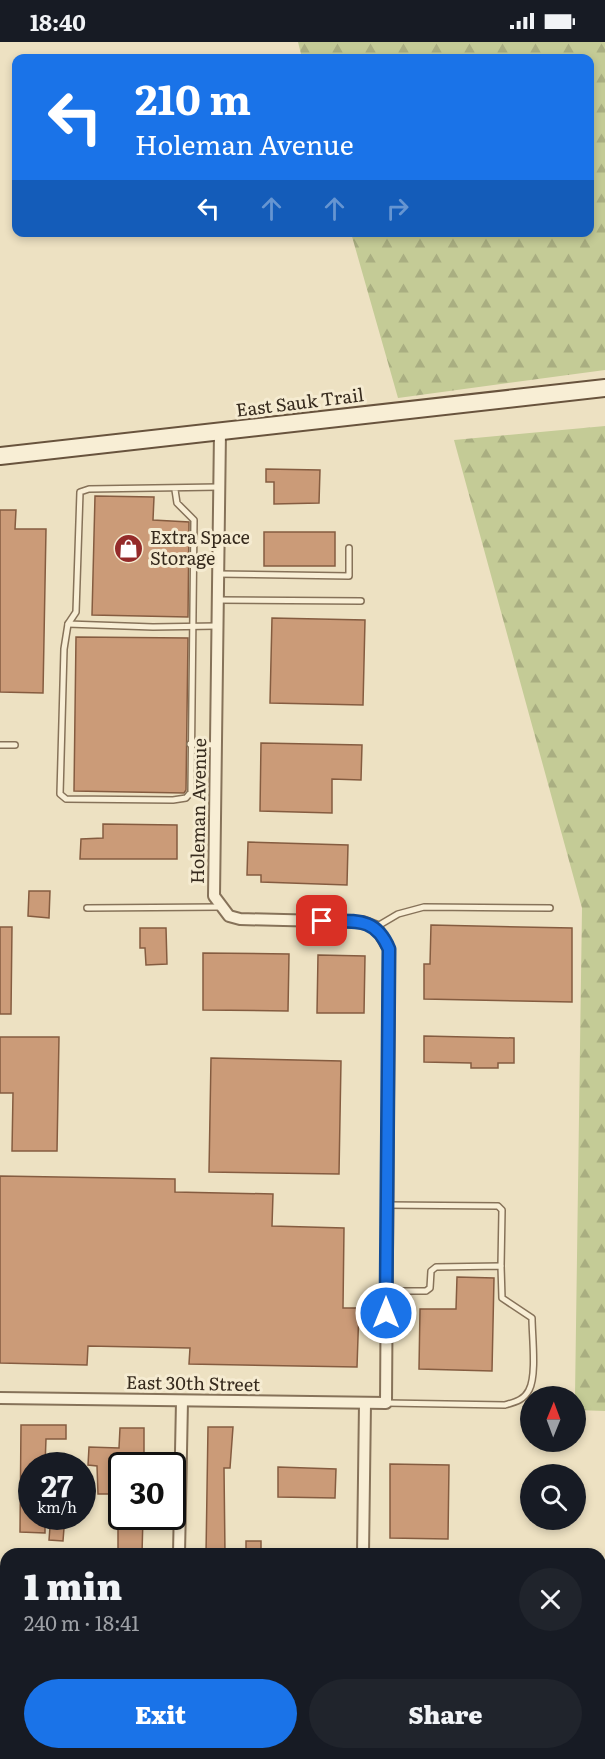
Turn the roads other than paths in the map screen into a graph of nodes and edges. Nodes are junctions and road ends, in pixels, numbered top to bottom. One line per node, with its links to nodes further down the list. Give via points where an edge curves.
1 (605, 388): 2 (main road, East Sauk Trail)
2 (220, 432): 3 (main road, East Sauk Trail); 4 (street, Holeman Avenue)
3 (0, 456)
4 (219, 488): 5 (lane); 7 (street, Holeman Avenue)
5 (175, 490): 10 (lane, via 80,492 76,612); 12 (lane, via 177,503 194,520)
6 (350, 548): 7 (lane, via 349,576)
7 (218, 574): 8 (street, Holeman Avenue)
8 (218, 600): 9 (lane); 11 (street, Holeman Avenue)
9 (361, 601)
10 (69, 624): 12 (lane); 13 (lane, via 64,650 62,798 186,798 191,792)
11 (218, 626): 12 (lane); 16 (street, Holeman Avenue)
12 (192, 628): 13 (lane)
13 (190, 744): 16 (lane)
14 (0, 745): 15 (lane)
15 (15, 745)
16 (216, 745): 17 (street, Holeman Avenue, via 214,896)
17 (220, 907): 18 (lane); 20 (street, Holeman Avenue, via 229,916 240,919 363,922)
18 (87, 908)
19 (550, 908): 20 (lane, via 424,907 398,914)
20 (376, 927): 21 (street, via 389,949)
21 (387, 1205): 22 (lane, via 498,1206 502,1210); 23 (street)
22 (501, 1266): 23 (lane, via 436,1267 431,1271 430,1288 426,1291); 27 (lane, via 502,1298 531,1318 529,1390 520,1400 505,1405)
23 (386, 1291): 27 (street)
24 (0, 1398): 25 (street, East 30th Street)
25 (182, 1401): 26 (street, East 30th Street); 28 (street)
26 (365, 1403): 27 (street, East 30th Street); 29 (street)
27 (386, 1404)
28 (179, 1548)
29 (363, 1548)

